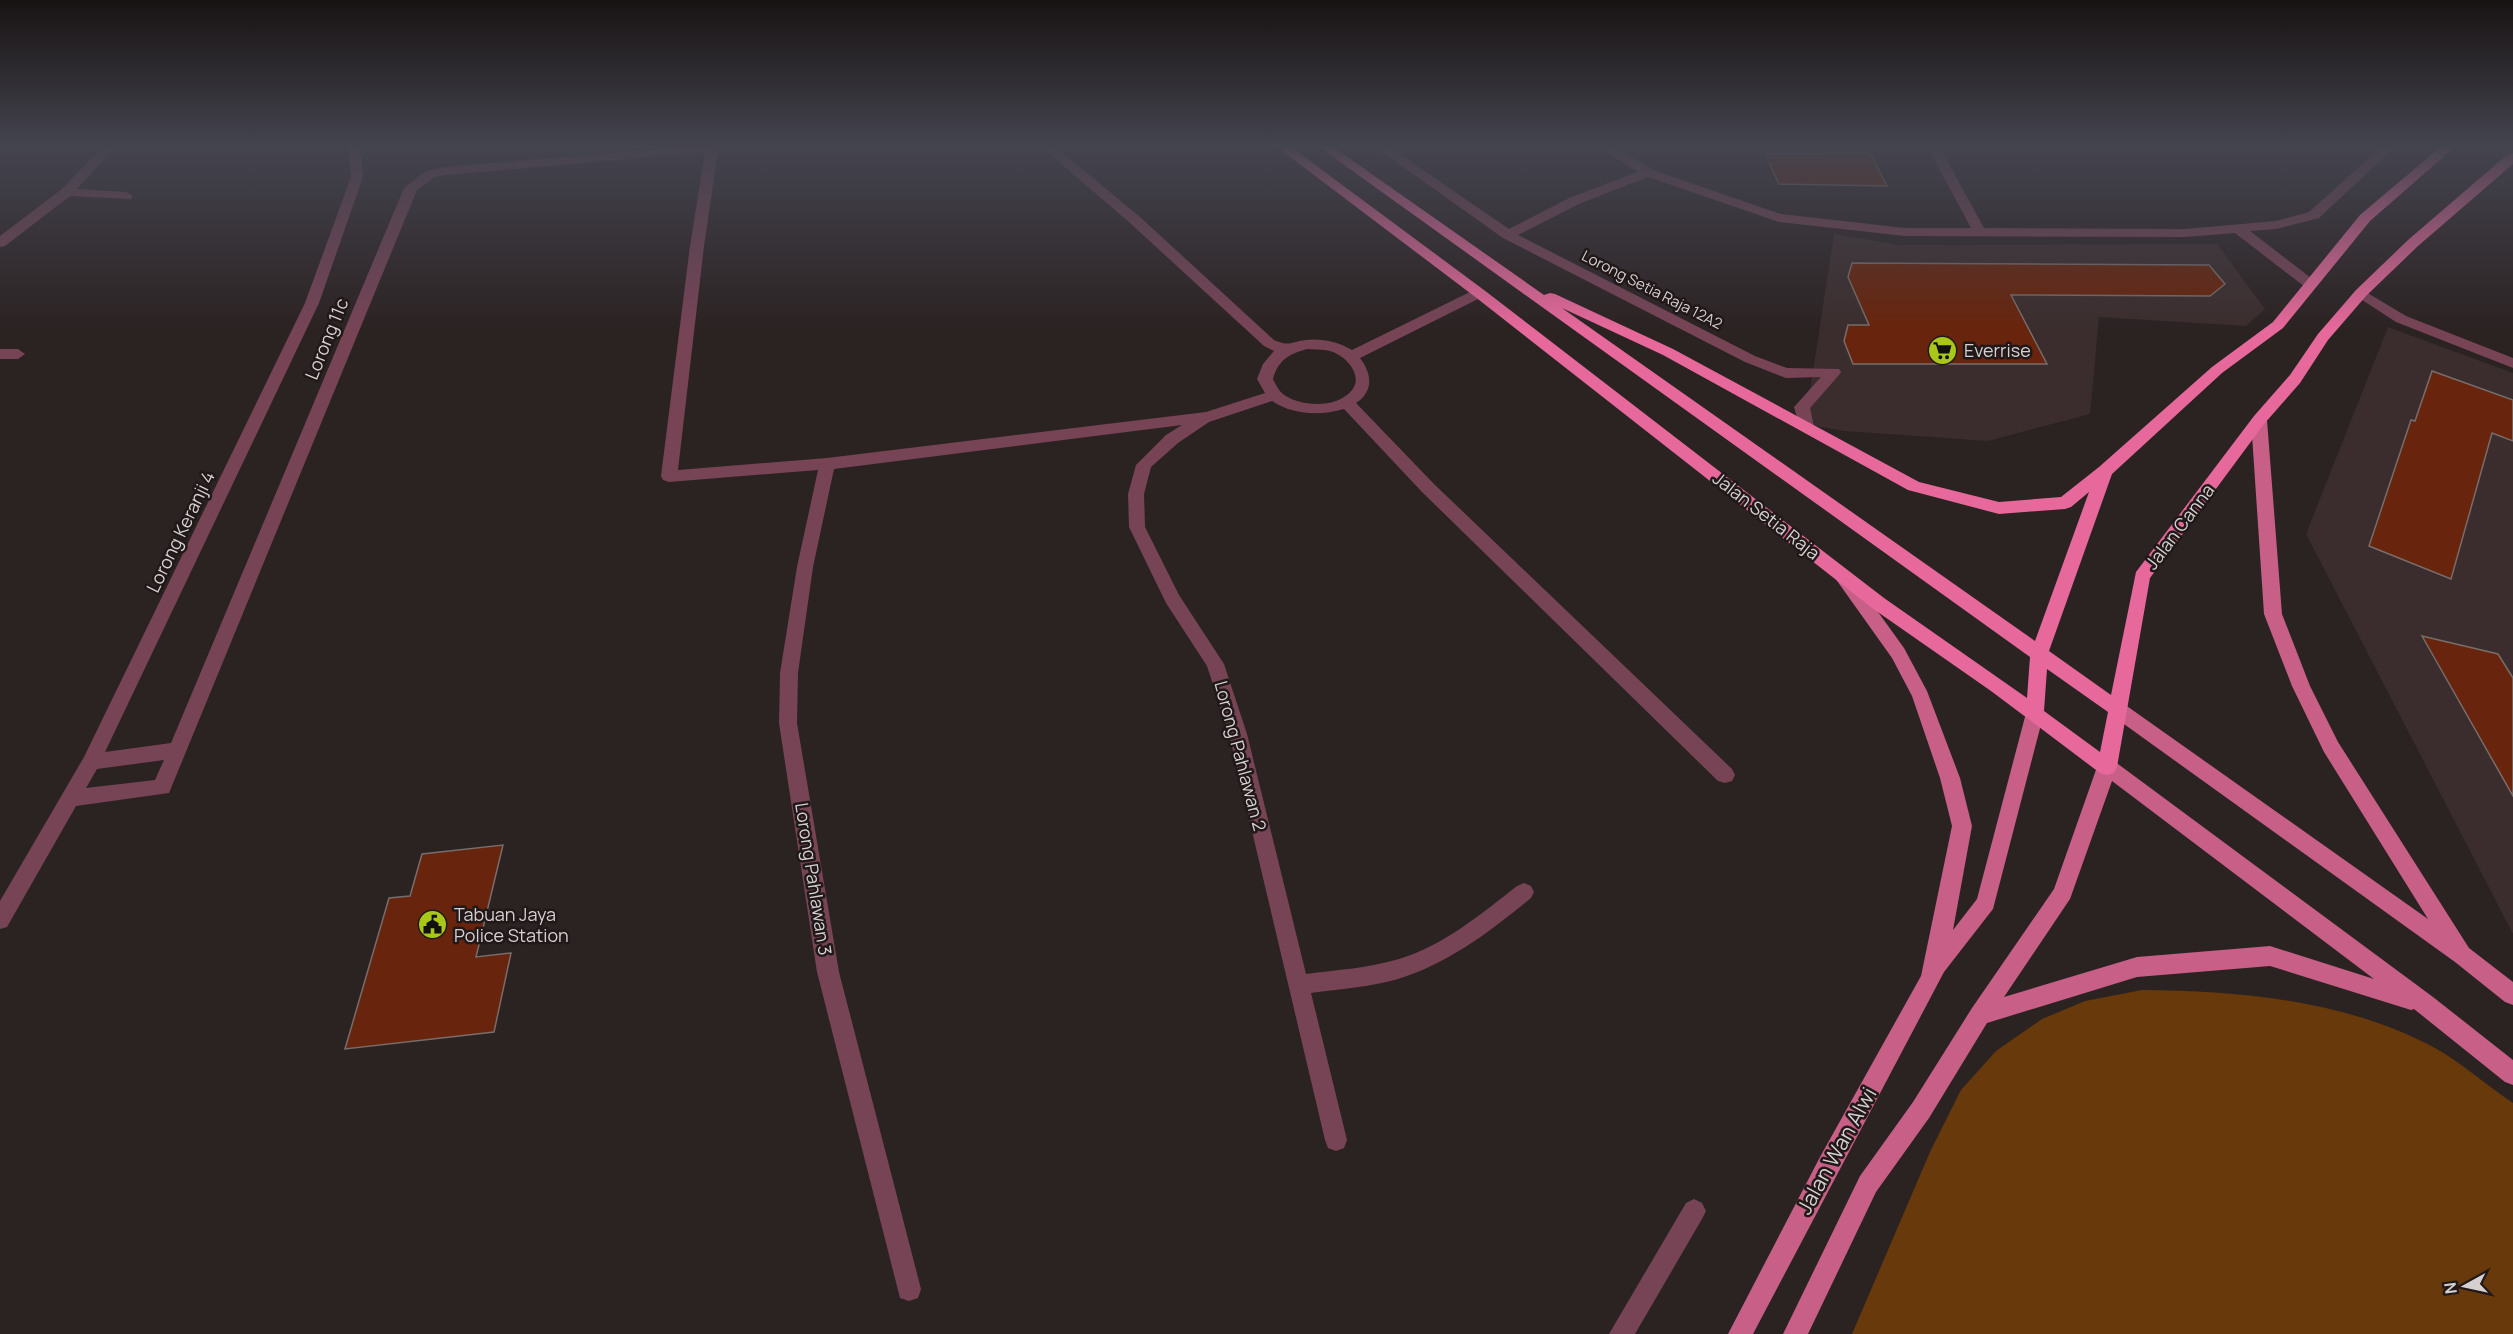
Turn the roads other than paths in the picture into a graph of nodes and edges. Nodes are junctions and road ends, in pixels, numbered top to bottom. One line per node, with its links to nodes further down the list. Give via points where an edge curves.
1 (48, 206): 18 (street)
2 (347, 206): 40 (street, Lorong Keranji 4, via 312,303)
3 (403, 206): 39 (street, Lorong 11c)
4 (704, 206): 33 (street, via 669,476)
5 (1119, 206): 23 (street, via 1269,343)
6 (1363, 206): 21 (highway, Jalan Setia Raja)
7 (1408, 206): 19 (highway)
8 (1467, 206): 17 (street, Lorong Setia Raja 12A2)
9 (1560, 206): 17 (street)
10 (1745, 206): 16 (street, via 1779,218 1905,232)
11 (1966, 206): 16 (street)
12 (2324, 206): 15 (street, via 2314,215)
13 (2379, 206): 20 (highway)
14 (2457, 206): 22 (highway, Jalan Canna)
15 (2239, 229): 16 (street, via 2185,233); 20 (street)
16 (1979, 231)
17 (1508, 235): 32 (street, Lorong Setia Raja 12A2, via 1750,359 1786,373 1834,372 1803,407)
18 (0, 243)
19 (1507, 277): 32 (highway, via 1668,352); 36 (highway)
20 (2310, 284): 34 (highway, via 2278,325 2217,370)
21 (1479, 293): 26 (street); 35 (highway, Jalan Setia Raja)
22 (2361, 293): 27 (street, via 2401,319); 31 (highway, Jalan Canna, via 2323,337 2295,380)
23 (1285, 350): 26 (street, via 1307,344 1332,346); 28 (street, via 1269,363 1265,380)
24 (0, 354): 25 (street)
25 (18, 354)
26 (1352, 356): 29 (street, via 1363,379 1361,388)
27 (2513, 363)
28 (1275, 395): 29 (street, via 1295,407 1322,409); 30 (street)
29 (1346, 402): 42 (street, via 1428,488)
30 (1207, 417): 33 (street); 48 (street, Lorong Pahlawan 2, via 1173,439 1144,465 1136,494 1137,527 1172,598 1215,664 1238,734)
31 (2259, 420): 37 (highway, Jalan Canna, via 2142,577); 46 (main road, via 2273,614 2301,686 2331,747)
32 (1806, 427): 34 (highway, via 1914,486 1999,508 2065,503)
33 (827, 464): 55 (street, Lorong Pahlawan 3, via 805,567 789,673 788,723 828,972)
34 (2105, 471): 36 (highway)
35 (1844, 577): 38 (highway, Jalan Setia Raja); 47 (main road, via 1898,652 1921,696 1962,826)
36 (2039, 654): 37 (highway); 38 (highway)
37 (2117, 709): 41 (highway, Jalan Canna); 46 (main road)
38 (2035, 713): 41 (highway, Jalan Setia Raja); 47 (main road, via 1986,903)
39 (178, 750): 40 (street); 43 (street, Lorong 11c, via 162,787)
40 (91, 762): 43 (street, Lorong Keranji 4)
41 (2107, 767): 50 (main road); 51 (main road, Jalan Canna, via 2063,893)
42 (1725, 775)
43 (72, 798): 45 (street, Lorong Keranji 4)
44 (1524, 892): 48 (street, via 1488,921 1419,962 1395,970)
45 (0, 921)
46 (2462, 955): 49 (main road)
47 (1935, 968): 57 (main road, Jalan Wan Alwi)
48 (1297, 985): 53 (street, Lorong Pahlawan 2)
49 (2513, 995)
50 (2425, 1004): 51 (main road, via 2270,956 2137,967); 52 (main road)
51 (1980, 1015): 58 (main road, via 1921,1110 1868,1184)
52 (2513, 1074)
53 (1336, 1140)
54 (1694, 1211): 56 (street)
55 (909, 1289)
56 (1621, 1334)
57 (1740, 1334)
58 (1795, 1334)

